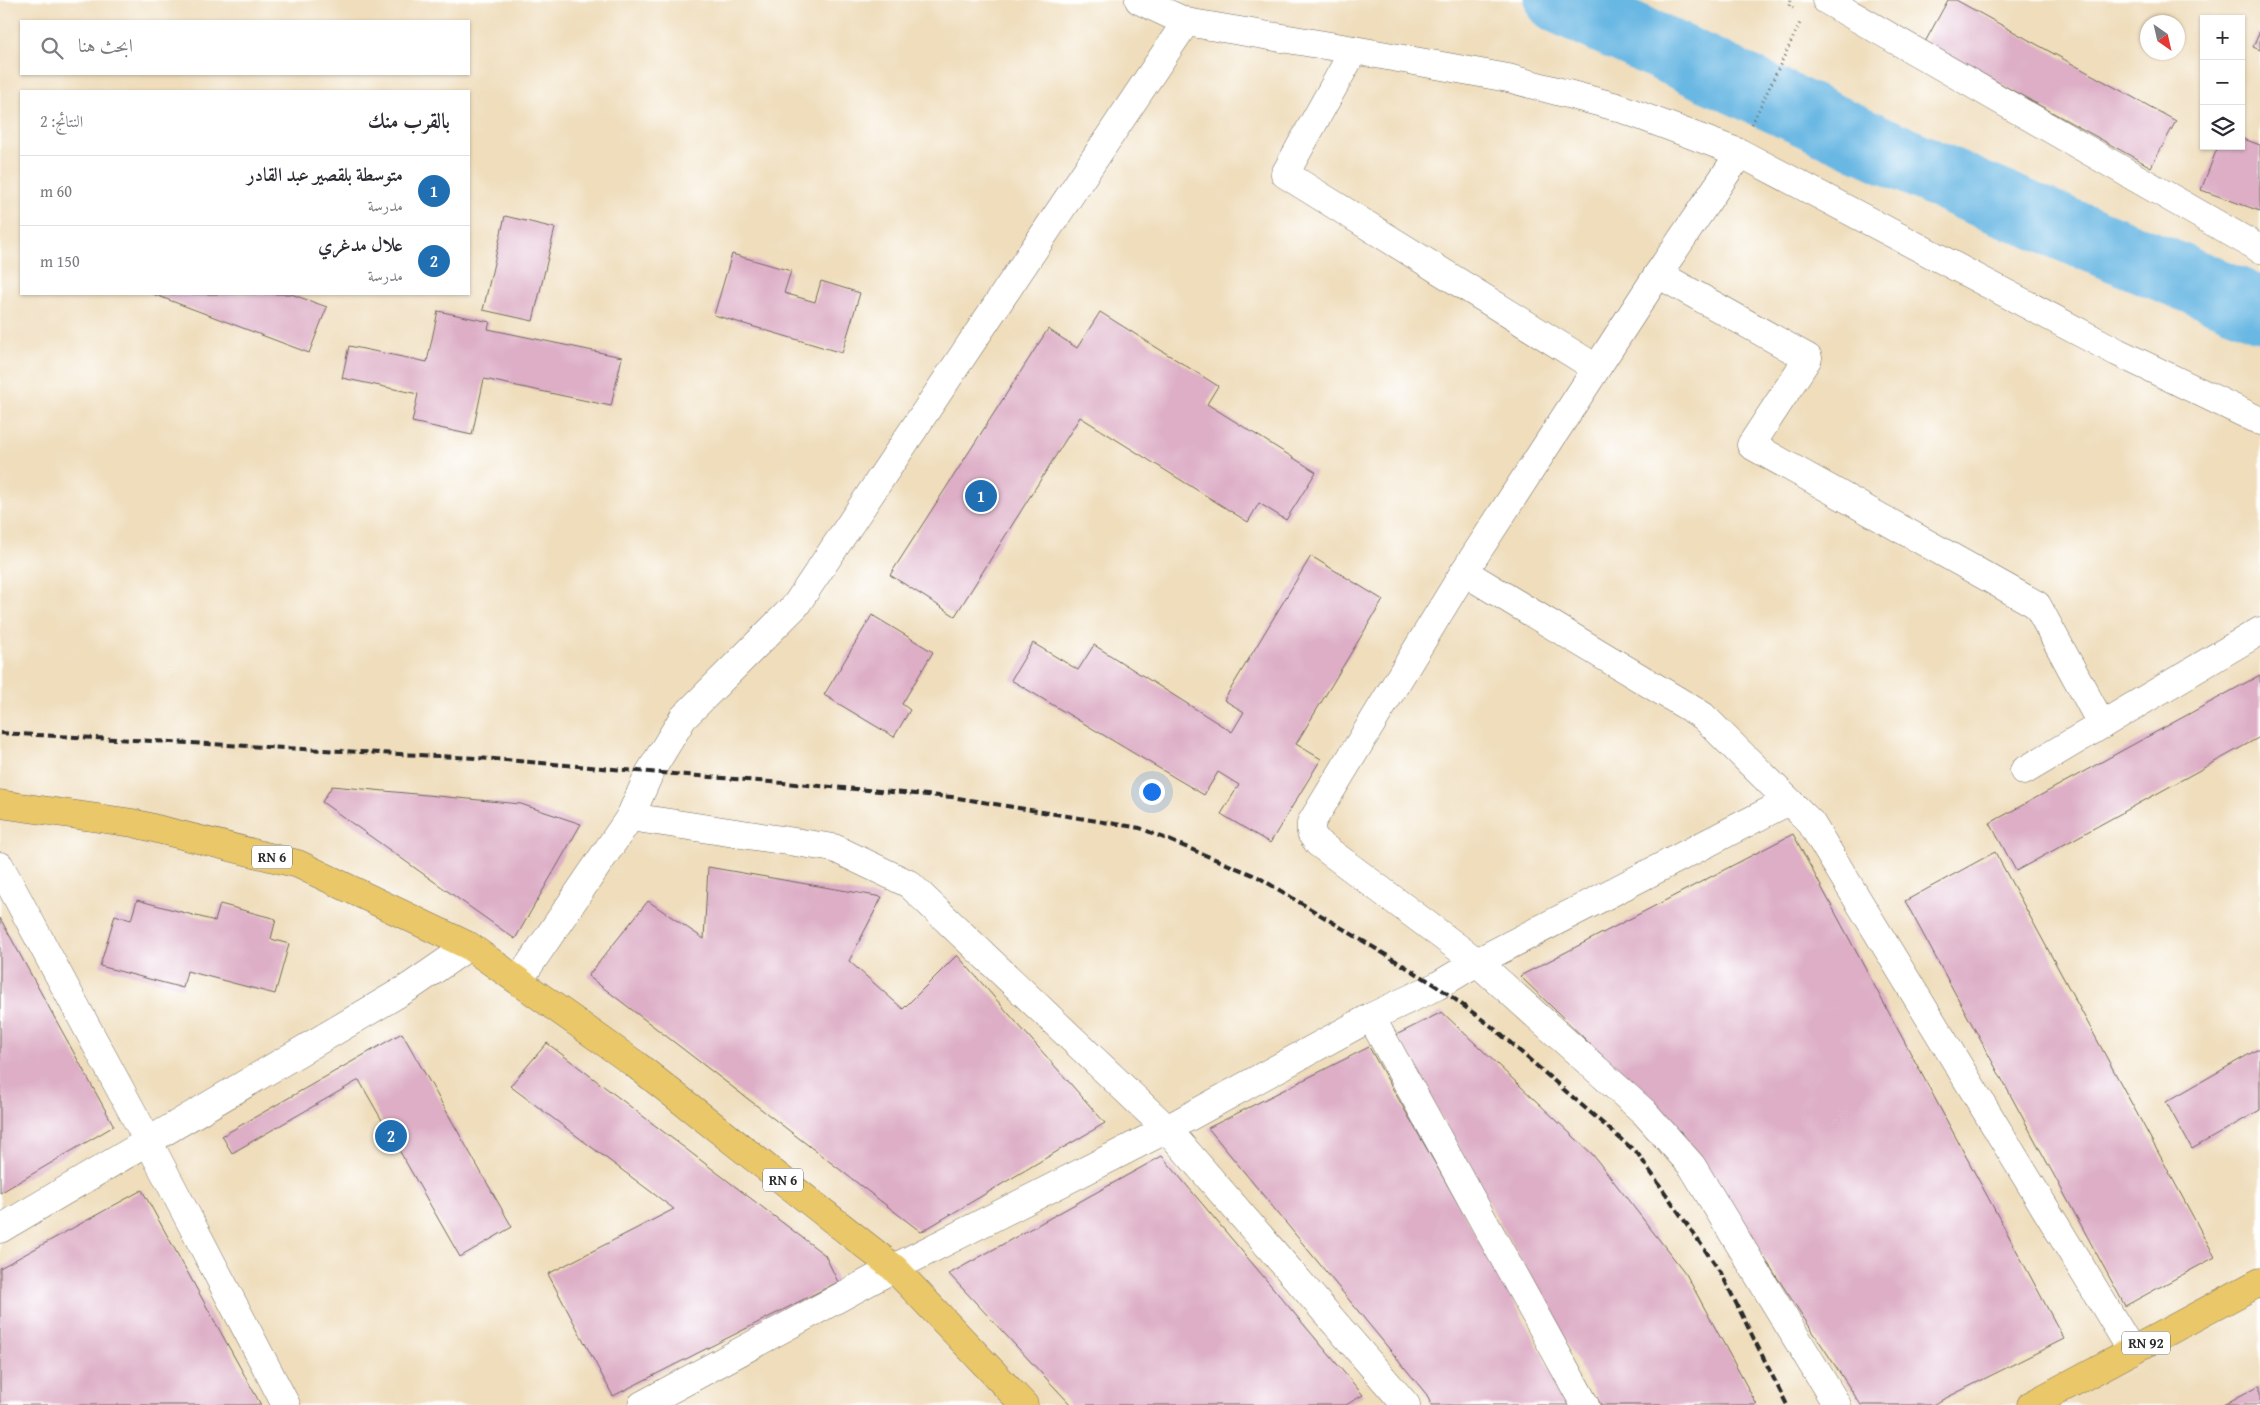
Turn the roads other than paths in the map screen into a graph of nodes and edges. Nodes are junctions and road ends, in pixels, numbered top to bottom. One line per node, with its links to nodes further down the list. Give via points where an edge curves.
1 (1139, 0): 3 (street)
2 (1837, 7): 6 (street)
3 (1186, 22): 4 (street); 16 (street, via 796,604 683,718 650,772)
4 (1354, 50): 5 (street, via 1508,78); 8 (street, via 1285,174)
5 (1744, 141): 7 (street); 9 (street, via 2117,352)
6 (2260, 249)
7 (1658, 274): 8 (street); 12 (street, via 1808,358 1751,445 2037,605)
8 (1596, 368): 10 (street)
9 (2260, 421)
10 (1464, 572): 14 (street, via 1703,716); 19 (street, via 1311,823 1311,833 1318,843)
11 (2260, 631): 12 (street)
12 (2102, 725): 13 (street)
13 (2024, 771)
14 (1789, 801): 19 (street); 27 (street, via 1811,823)
15 (0, 804): 18 (highway, RN 6, via 134,823 298,864)
16 (630, 817): 20 (street); 22 (street, via 834,848 909,884)
17 (0, 866): 23 (street)
18 (469, 946): 20 (highway, RN 6); 23 (street, via 411,986)
19 (1478, 962): 21 (street, via 1438,986); 33 (street, via 1644,1112 1692,1166)
20 (519, 980): 25 (highway, RN 6, via 635,1064)
21 (1371, 1018): 22 (street); 32 (street)
22 (1167, 1129): 25 (street); 31 (street)
23 (148, 1141): 24 (street); 28 (street)
24 (0, 1229)
25 (894, 1268): 29 (street); 30 (highway, RN 6)
26 (2260, 1282): 27 (highway, RN 92)
27 (2132, 1351): 34 (highway, RN 92)
28 (286, 1405)
29 (642, 1405)
30 (1024, 1405)
31 (1406, 1405)
32 (1585, 1405)
33 (1837, 1405)
34 (2031, 1405)

